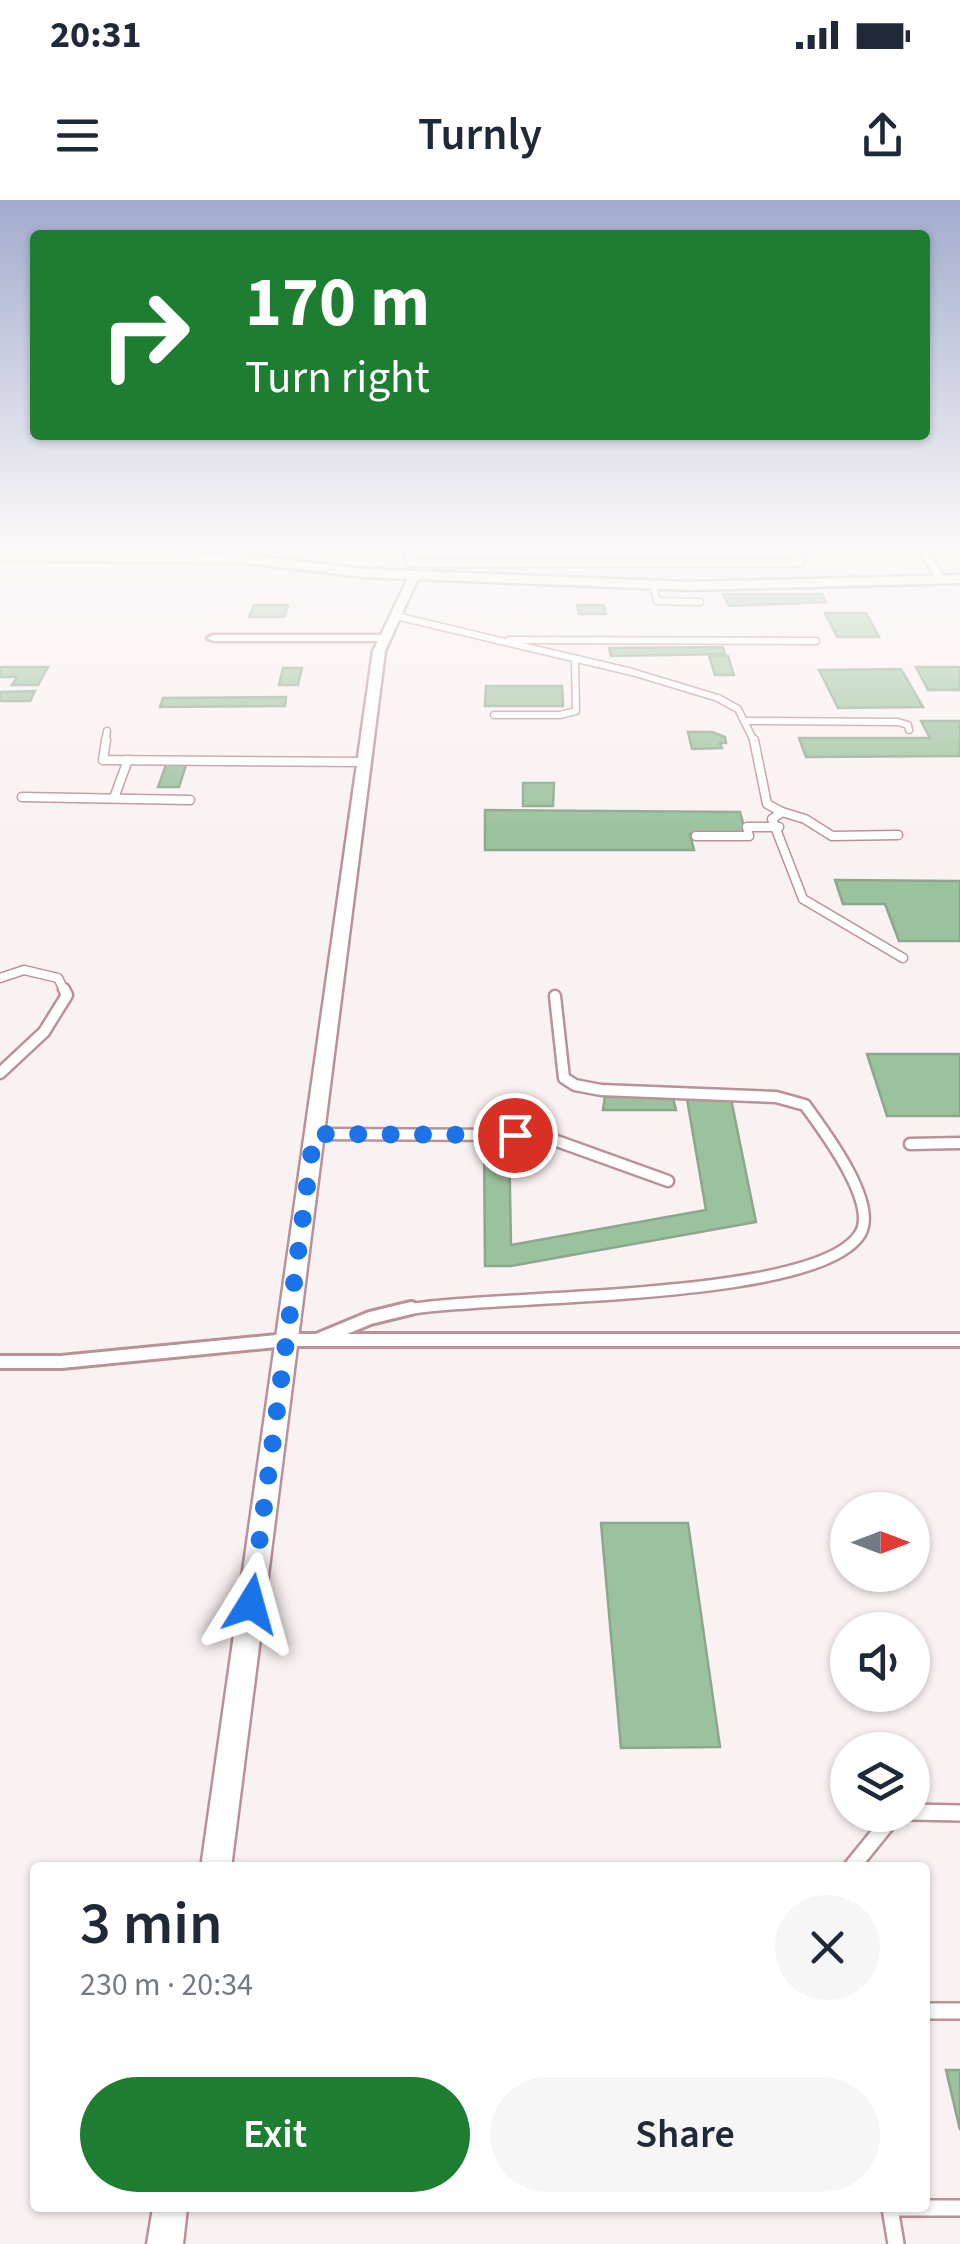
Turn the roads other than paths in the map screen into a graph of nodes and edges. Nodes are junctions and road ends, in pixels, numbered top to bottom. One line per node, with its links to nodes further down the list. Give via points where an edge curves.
1 (383, 642): 9 (street)
2 (503, 642): 3 (lane)
3 (574, 660): 4 (lane, via 576,710); 5 (lane, via 719,698)
4 (494, 715)
5 (746, 721): 6 (lane, via 898,722); 13 (lane, via 768,804)
6 (909, 730)
7 (107, 731): 8 (lane, via 102,760)
8 (128, 760): 9 (lane); 11 (lane)
9 (364, 762): 21 (street)
10 (22, 797): 11 (lane)
11 (114, 798): 12 (lane)
12 (190, 800)
13 (782, 812): 14 (lane, via 772,819); 15 (lane, via 832,836)
14 (779, 828): 16 (lane); 17 (lane, via 803,899)
15 (898, 835)
16 (696, 836)
17 (903, 958)
18 (0, 978): 20 (lane, via 24,970 58,978 67,995 44,1032)
19 (554, 996): 26 (lane, via 564,1078 575,1085 776,1096 805,1105 857,1190 862,1232 830,1259 790,1272 719,1285 428,1305 363,1318)
20 (0, 1073)
21 (314, 1134): 24 (lane, via 554,1140); 25 (street)
22 (960, 1143): 23 (lane)
23 (910, 1144)
24 (668, 1182)
25 (287, 1340): 26 (lane); 28 (lane); 32 (street)
26 (317, 1340): 27 (lane)
27 (960, 1340)
28 (0, 1362)
29 (930, 1812): 30 (lane)
30 (960, 1813)
31 (881, 1832): 33 (lane)
32 (217, 1862)
33 (857, 1862)
34 (960, 2011): 35 (lane)
35 (930, 2012)
36 (930, 2208): 37 (lane)
37 (960, 2208)
38 (169, 2212): 40 (street)
39 (891, 2212): 41 (lane)
40 (165, 2244)
41 (896, 2244)

